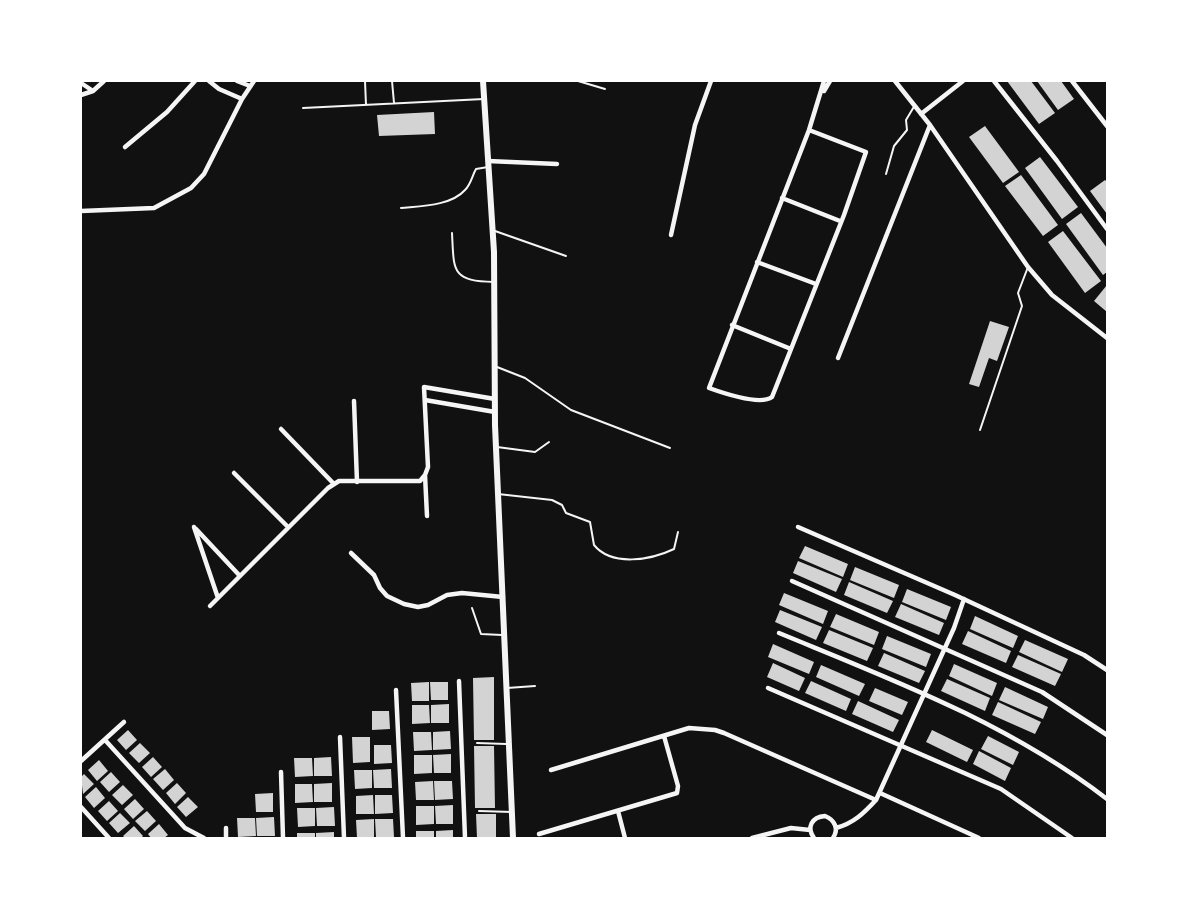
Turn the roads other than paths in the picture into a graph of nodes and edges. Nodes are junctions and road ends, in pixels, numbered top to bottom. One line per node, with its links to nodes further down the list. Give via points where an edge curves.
1 (104, 81): 20 (street)
2 (195, 81): 33 (street, via 167,112)
3 (209, 81): 23 (street)
4 (237, 81): 18 (street)
5 (254, 81): 18 (street)
6 (365, 81): 26 (lane)
7 (393, 81): 25 (lane)
8 (483, 81): 24 (main road)
9 (578, 81): 19 (lane)
10 (711, 81): 44 (street, via 695,125)
11 (824, 81): 22 (street)
12 (830, 81): 22 (street)
13 (895, 81): 27 (street)
14 (963, 81): 29 (street)
15 (994, 81): 41 (street)
16 (1072, 81): 31 (street)
17 (81, 83): 20 (street)
18 (250, 86): 23 (street)
19 (605, 88)
20 (93, 92): 21 (street)
21 (81, 95)
22 (821, 96): 32 (street)
23 (242, 99): 39 (street, via 204,174 191,188 154,208)
24 (484, 99): 25 (lane); 34 (main road)
25 (394, 104): 26 (lane)
26 (366, 105): 28 (lane)
27 (915, 105): 29 (street); 36 (lane, via 906,120 907,130 894,146)
28 (303, 108)
29 (921, 114): 30 (street)
30 (930, 125): 47 (street); 53 (street)
31 (1107, 126)
32 (809, 130): 37 (street); 40 (street, via 866,152)
33 (125, 147)
34 (488, 164): 35 (street); 38 (lane, via 476,169 465,190 450,199); 42 (main road)
35 (557, 164)
36 (886, 174)
37 (782, 198): 40 (street); 46 (street)
38 (401, 208)
39 (81, 211)
40 (840, 222): 49 (street)
41 (1107, 229)
42 (492, 230): 45 (lane); 48 (main road)
43 (452, 233): 48 (lane, via 458,272 466,280)
44 (671, 235)
45 (566, 256)
46 (757, 262): 49 (street); 50 (street)
47 (1028, 267): 51 (street, via 1052,295); 60 (lane, via 1018,293 1022,306)
48 (494, 282): 54 (main road)
49 (816, 284): 52 (street)
50 (732, 325): 52 (street); 52 (street, via 708,388 769,400)
51 (1107, 338)
52 (791, 349)
53 (838, 358)
54 (495, 366): 55 (main road); 63 (lane, via 525,378 571,410)
55 (495, 399): 56 (street, via 424,387); 58 (main road)
56 (425, 400): 58 (street); 65 (street)
57 (354, 401): 66 (street)
58 (495, 412): 62 (main road)
59 (281, 429): 67 (street)
60 (980, 430)
61 (549, 442): 62 (lane, via 535,452)
62 (496, 447): 68 (main road)
63 (670, 448)
64 (234, 473): 70 (street)
65 (425, 475): 66 (street, via 412,482); 69 (street)
66 (357, 482): 67 (street)
67 (334, 484): 70 (street)
68 (498, 494): 72 (lane, via 552,500 562,505 566,513 590,522 594,545 616,559 663,554 674,549); 76 (main road)
69 (427, 516)
70 (288, 527): 74 (street)
71 (798, 527): 78 (street)
72 (678, 532)
73 (351, 553): 76 (street, via 374,575 387,597 404,604 418,607 462,593)
74 (240, 576): 77 (street); 77 (street, via 194,527)
75 (792, 581): 83 (street)
76 (503, 597): 82 (main road)
77 (218, 598): 79 (street)
78 (964, 599): 83 (street); 84 (street, via 1084,655)
79 (210, 606)
80 (472, 608): 82 (lane, via 481,634)
81 (779, 633): 90 (street)
82 (504, 635): 87 (main road)
83 (945, 649): 90 (street); 92 (street, via 1041,692)
84 (1107, 670)
85 (459, 681): 119 (street)
86 (536, 686): 87 (lane)
87 (507, 688): 97 (main road)
88 (768, 688): 98 (street)
89 (396, 690): 118 (street)
90 (925, 694): 98 (street); 103 (street, via 1038,751)
91 (124, 722): 95 (street)
92 (1107, 735)
93 (664, 736): 100 (street); 104 (street, via 689,728 715,730); 107 (street, via 677,793)
94 (340, 737): 117 (street)
95 (105, 740): 99 (street); 114 (street, via 185,828)
96 (477, 743): 97 (lane)
97 (509, 744): 108 (main road)
98 (901, 746): 102 (street); 126 (street, via 1001,789)
99 (81, 761)
100 (551, 770)
101 (281, 772): 116 (street)
102 (880, 793): 104 (street); 125 (street)
103 (1107, 799)
104 (876, 800): 110 (street, via 860,817)
105 (81, 807): 113 (street)
106 (479, 811): 108 (lane)
107 (618, 811): 112 (street); 121 (street)
108 (512, 812): 120 (main road)
109 (226, 828): 115 (street)
110 (836, 828): 111 (street, via 831,818 819,817); 124 (street)
111 (810, 830): 122 (street, via 791,828); 123 (street)
112 (539, 834)
113 (109, 838)
114 (204, 838)
115 (226, 838)
116 (284, 838)
117 (344, 838)
118 (403, 838)
119 (465, 838)
120 (513, 838)
121 (625, 838)
122 (752, 838)
123 (814, 838)
124 (833, 838)
125 (979, 838)
126 (1072, 838)

